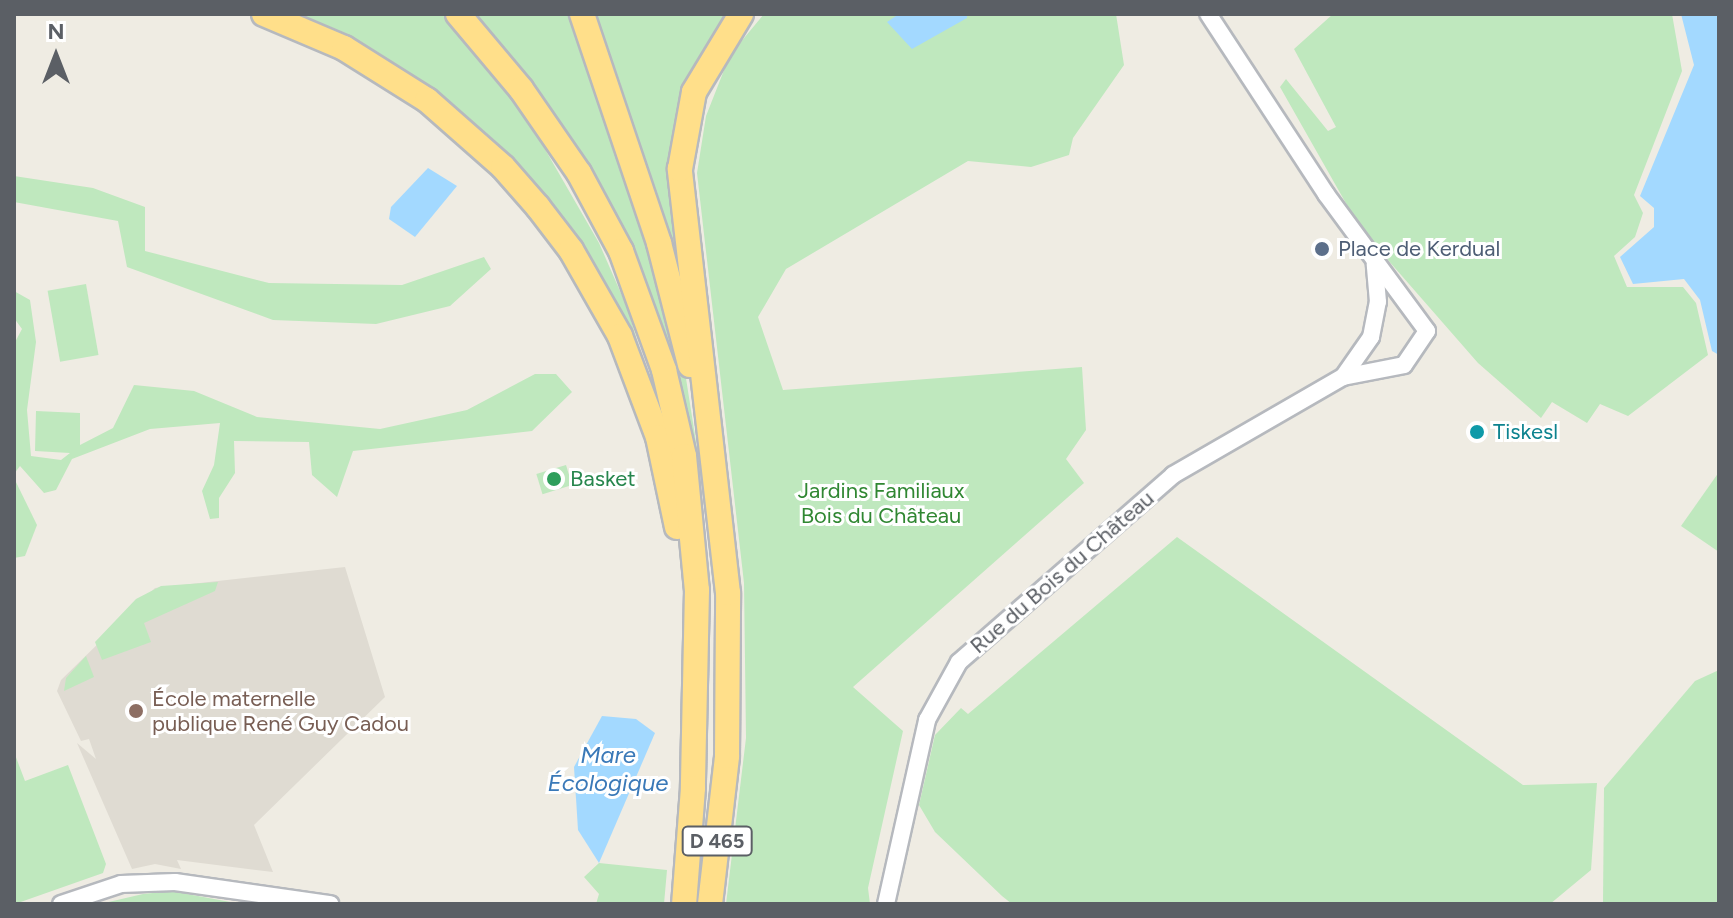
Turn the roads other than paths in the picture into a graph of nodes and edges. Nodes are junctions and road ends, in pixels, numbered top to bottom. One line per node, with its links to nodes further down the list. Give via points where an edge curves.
1 (264, 14): 8 (highway, via 344,48 427,100 503,167 571,250 620,336 658,437 677,519)
2 (458, 14): 8 (highway, via 579,173 621,251 651,326 684,456 695,561)
3 (582, 14): 9 (highway, via 659,243 692,373 713,533)
4 (741, 14): 9 (highway, via 694,92 680,169 728,593)
5 (1208, 14): 6 (street)
6 (1375, 264): 7 (street, Rue du Bois du Château, via 1378,302 1371,337); 7 (street, Rue du Bois du Château, via 1427,331 1404,365)
7 (1343, 377): 16 (street, Rue du Bois du Château, via 1173,475 959,662 927,720)
8 (696, 664): 14 (highway, D 465)
9 (725, 777): 15 (highway, D 465)
10 (175, 882): 11 (street, via 121,884); 12 (street); 13 (street)
11 (61, 904)
12 (262, 904)
13 (330, 904)
14 (684, 904)
15 (710, 904)
16 (886, 904)

